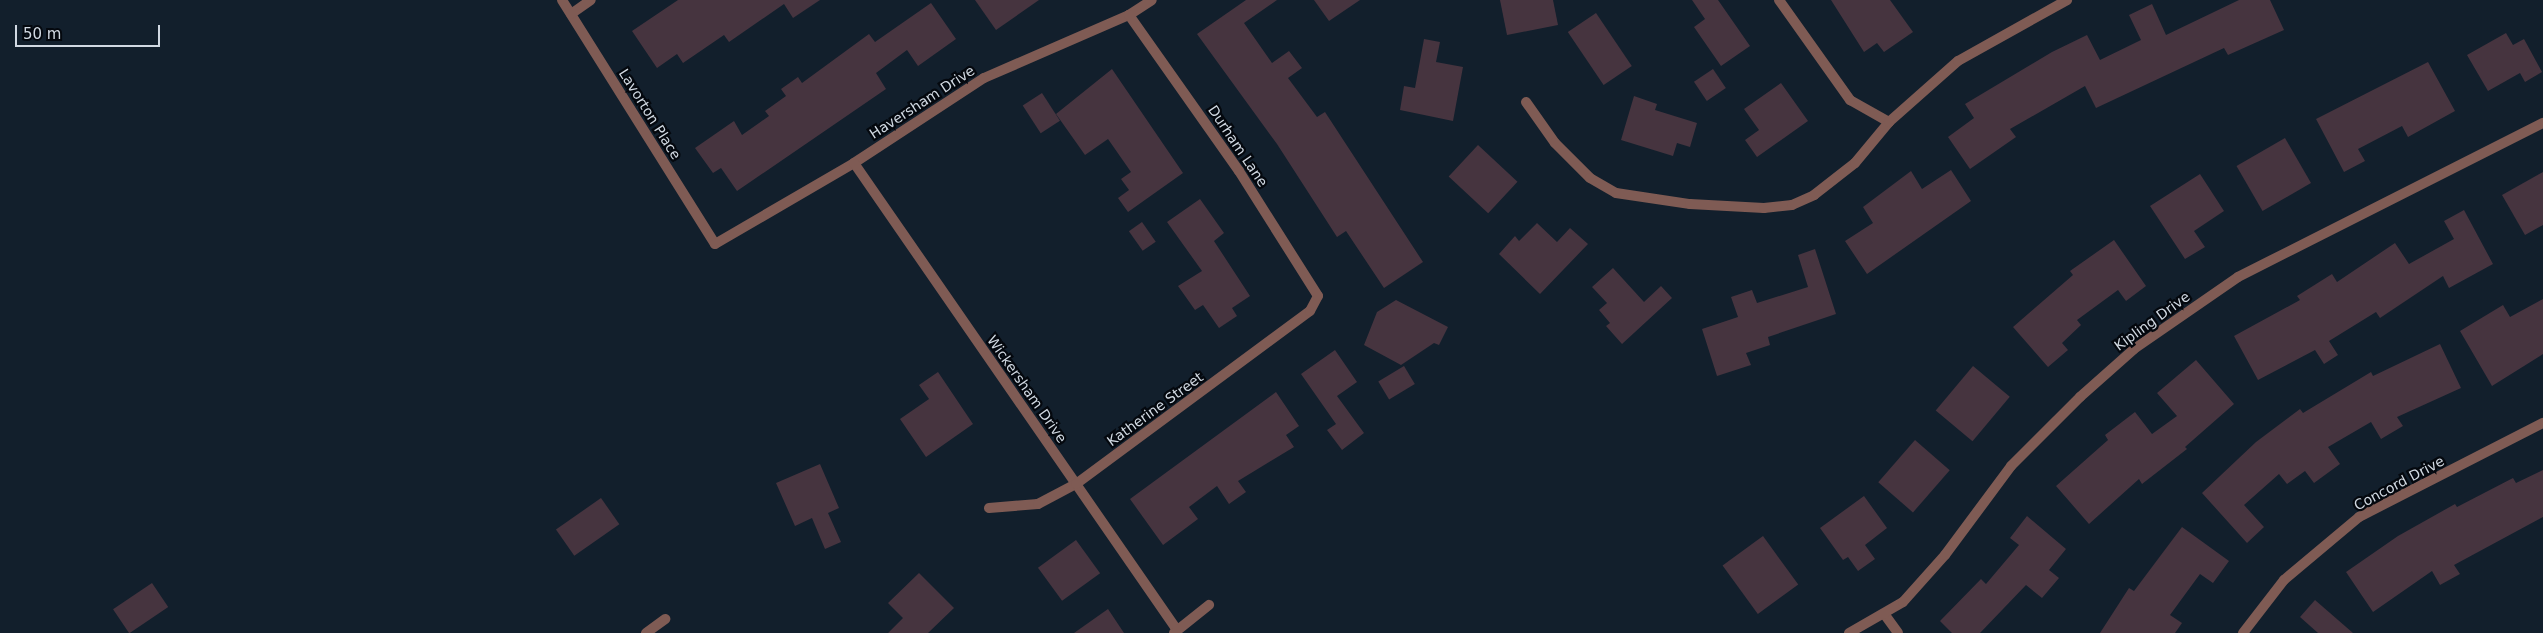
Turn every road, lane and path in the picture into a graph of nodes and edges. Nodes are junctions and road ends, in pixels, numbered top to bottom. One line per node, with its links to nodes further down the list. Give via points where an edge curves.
1 (562, 0): 6 (street, Lavorton Place)
2 (591, 0): 6 (street)
3 (1152, 0): 7 (street, Haversham Drive)
4 (1779, 0): 9 (street, via 1850,100)
5 (2067, 0): 9 (street, via 1958,62)
6 (571, 14): 12 (street, Lavorton Place)
7 (1129, 15): 11 (street, Haversham Drive, via 984,78); 13 (street, Durham Lane, via 1240,171)
8 (1526, 102): 9 (street, via 1555,143 1590,178 1616,193 1690,204 1764,208 1792,205 1814,195 1855,163)
9 (1890, 122)
10 (2543, 124): 18 (street, Kipling Drive, via 2238,277 2134,349 2011,466 1945,554 1903,602)
11 (854, 163): 12 (street, Haversham Drive); 15 (street, Wickersham Drive)
12 (715, 244)
13 (1318, 296): 15 (street, Katherine Street, via 1310,311)
14 (2543, 423): 24 (street, Concord Drive, via 2359,517 2284,580)
15 (1076, 484): 16 (street, Katherine Street, via 1038,504); 20 (street, Wickersham Drive)
16 (989, 508)
17 (1209, 605): 20 (street)
18 (1884, 615): 22 (street, Kipling Drive); 23 (street)
19 (665, 619): 21 (street)
20 (1176, 632)
21 (646, 633)
22 (1849, 633)
23 (1898, 633)
24 (2243, 633)

